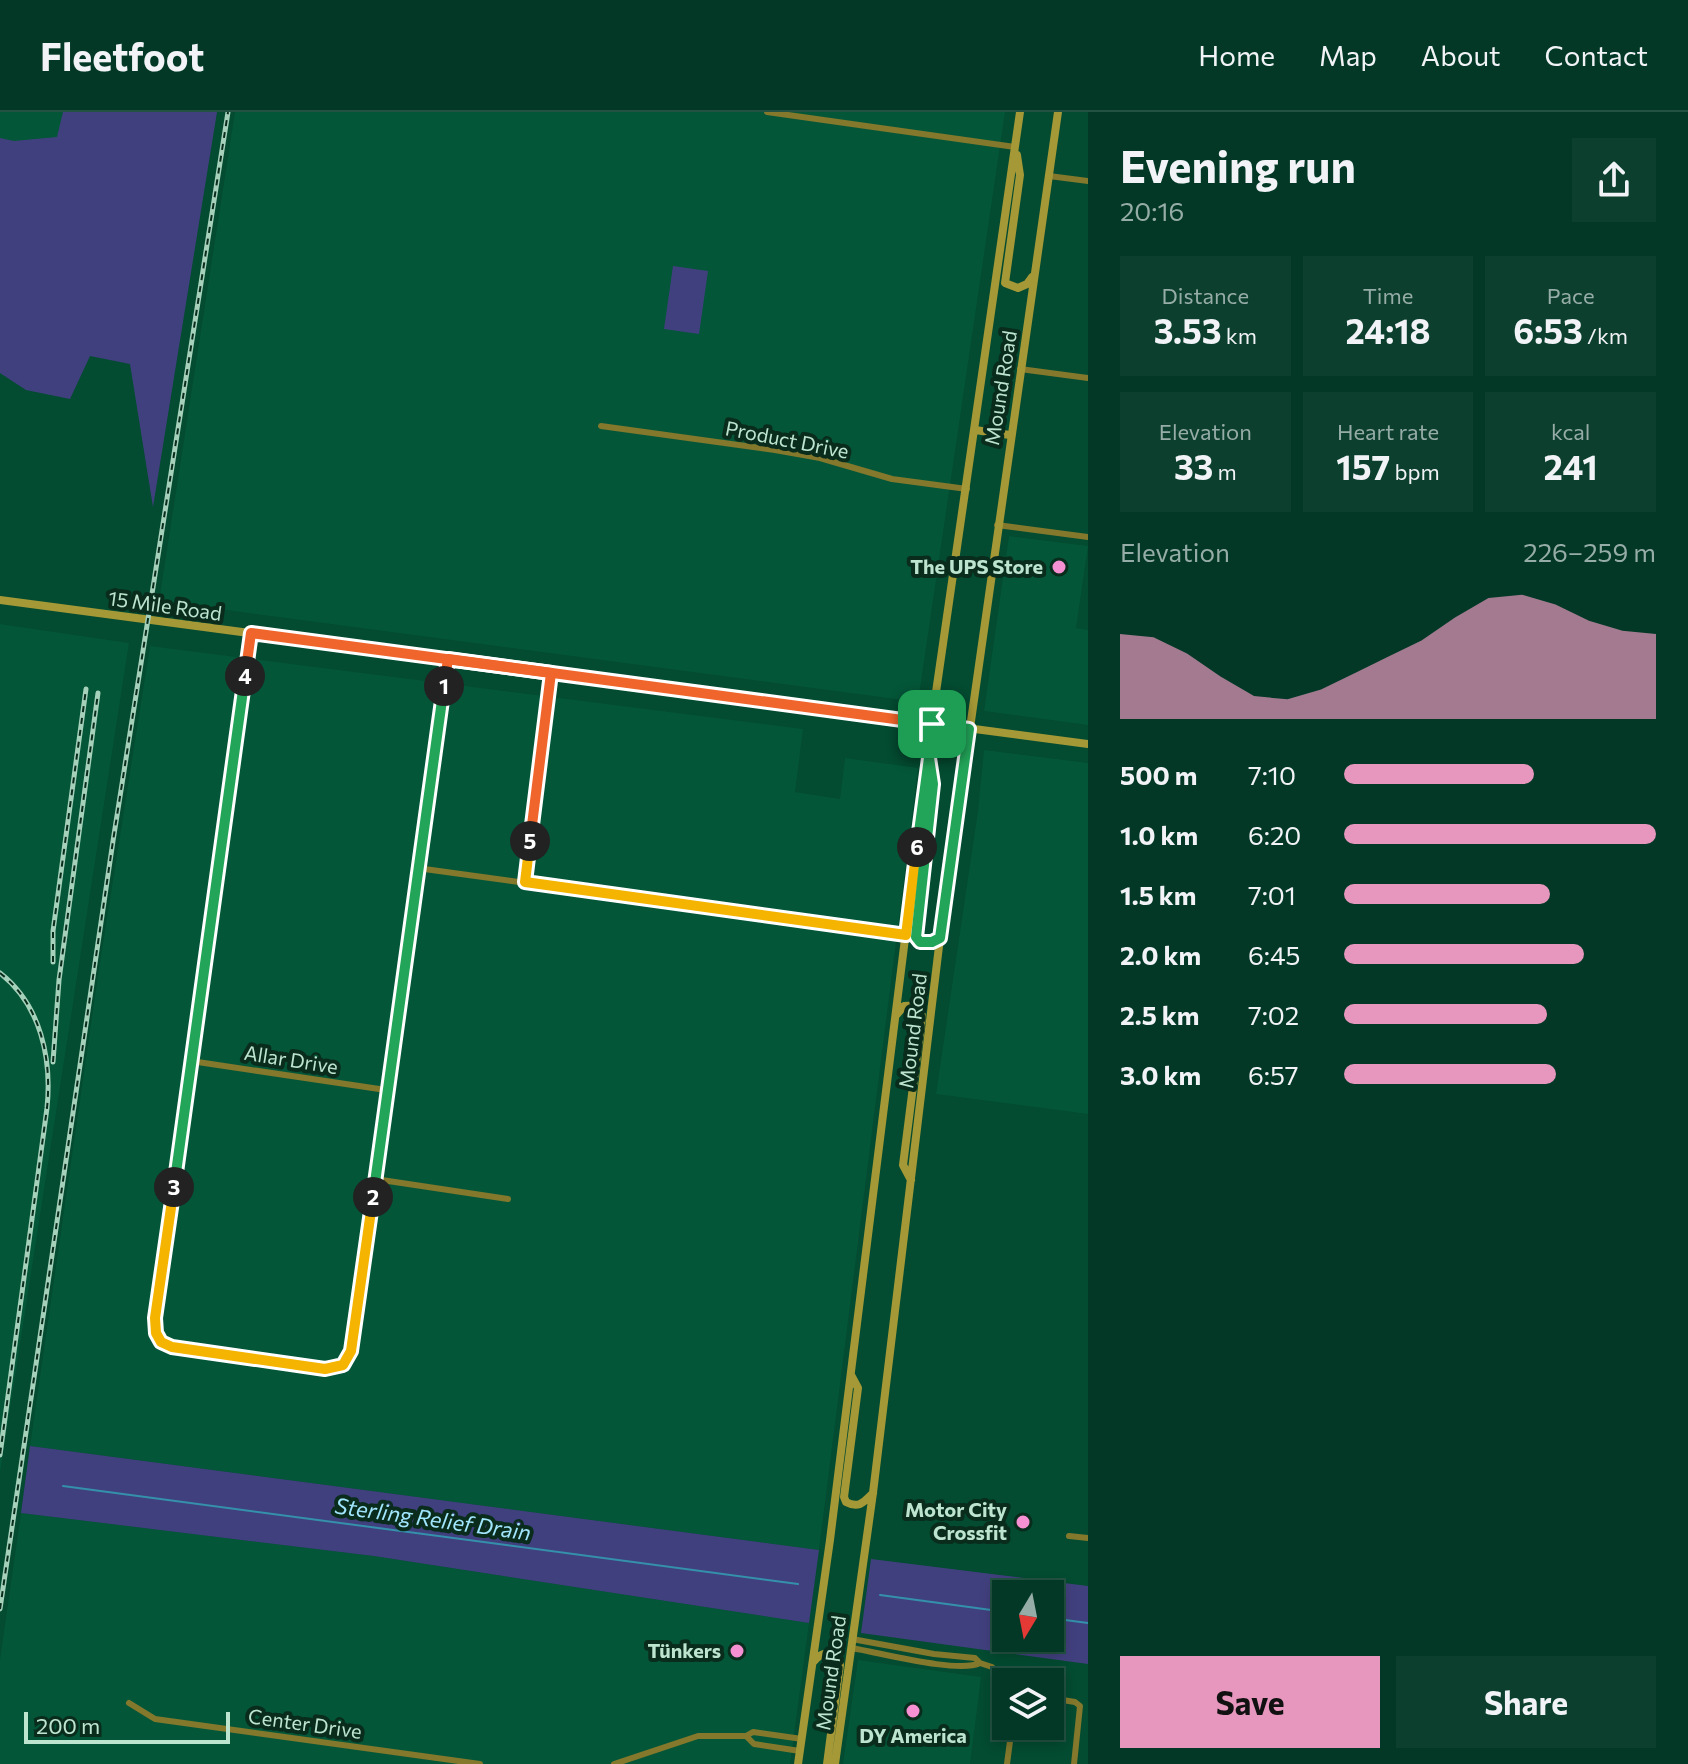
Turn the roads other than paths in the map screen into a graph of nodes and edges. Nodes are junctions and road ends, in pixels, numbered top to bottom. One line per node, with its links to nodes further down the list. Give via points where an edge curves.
1 (767, 112): 4 (street)
2 (1020, 112): 4 (main road, Mound Road)
3 (1058, 112): 5 (main road, Mound Road)
4 (1015, 147): 7 (main road, via 1020,175 1005,283 1023,287); 11 (main road, Mound Road)
5 (1049, 176): 6 (street); 7 (main road, Mound Road)
6 (1088, 181)
7 (1035, 273): 8 (main road, Mound Road)
8 (1019, 369): 9 (street); 12 (main road, Mound Road)
9 (1088, 378)
10 (601, 426): 13 (street, Product Drive, via 775,450 892,479)
11 (975, 430): 12 (main road); 13 (main road, Mound Road)
12 (1010, 435): 14 (main road, Mound Road)
13 (967, 489): 20 (main road, Mound Road)
14 (997, 525): 15 (street); 21 (main road, Mound Road)
15 (1088, 537)
16 (0, 600): 17 (main road, 15 Mile Road)
17 (251, 633): 18 (main road, 15 Mile Road); 29 (street)
18 (448, 659): 19 (main road, 15 Mile Road); 24 (street)
19 (551, 673): 20 (main road, 15 Mile Road); 25 (street)
20 (932, 724): 21 (main road, 15 Mile Road); 23 (main road, Mound Road)
21 (969, 729): 22 (main road, 15 Mile Road); 27 (main road, Mound Road)
22 (1088, 744)
23 (929, 758): 26 (main road, Mound Road); 27 (main road, via 933,784 916,937 925,943)
24 (417, 868): 25 (street); 30 (street)
25 (522, 882): 26 (street)
26 (906, 935): 28 (main road, Mound Road)
27 (940, 938): 32 (main road, Mound Road)
28 (896, 1016): 32 (main road, via 912,1005 922,1016 903,1165); 34 (main road, Mound Road)
29 (191, 1061): 30 (street, Allar Drive); 31 (street, via 155,1318 161,1342 325,1369 343,1365 352,1344)
30 (386, 1090): 31 (street)
31 (375, 1179): 33 (street)
32 (911, 1181): 35 (main road, Mound Road)
33 (508, 1199)
34 (850, 1375): 35 (main road, via 858,1388 844,1497 849,1504 860,1505); 39 (main road, Mound Road)
35 (873, 1493): 38 (main road, Mound Road)
36 (1069, 1536): 37 (street)
37 (1088, 1538)
38 (851, 1644): 40 (street, via 931,1664 980,1663); 51 (main road, Mound Road)
39 (813, 1662): 44 (main road, Mound Road); 50 (main road, via 829,1653 840,1665)
40 (993, 1668)
41 (1064, 1700): 53 (street, via 1080,1706)
42 (129, 1703): 47 (street, Center Drive, via 155,1719)
43 (746, 1736): 44 (street, via 753,1732); 46 (street, via 754,1744); 48 (street, via 690,1737)
44 (802, 1739): 46 (main road, Mound Road)
45 (1010, 1740): 52 (street)
46 (800, 1751): 49 (main road, Mound Road)
47 (480, 1764)
48 (614, 1764)
49 (798, 1764)
50 (827, 1764)
51 (835, 1764)
52 (1007, 1764)
53 (1074, 1764)

